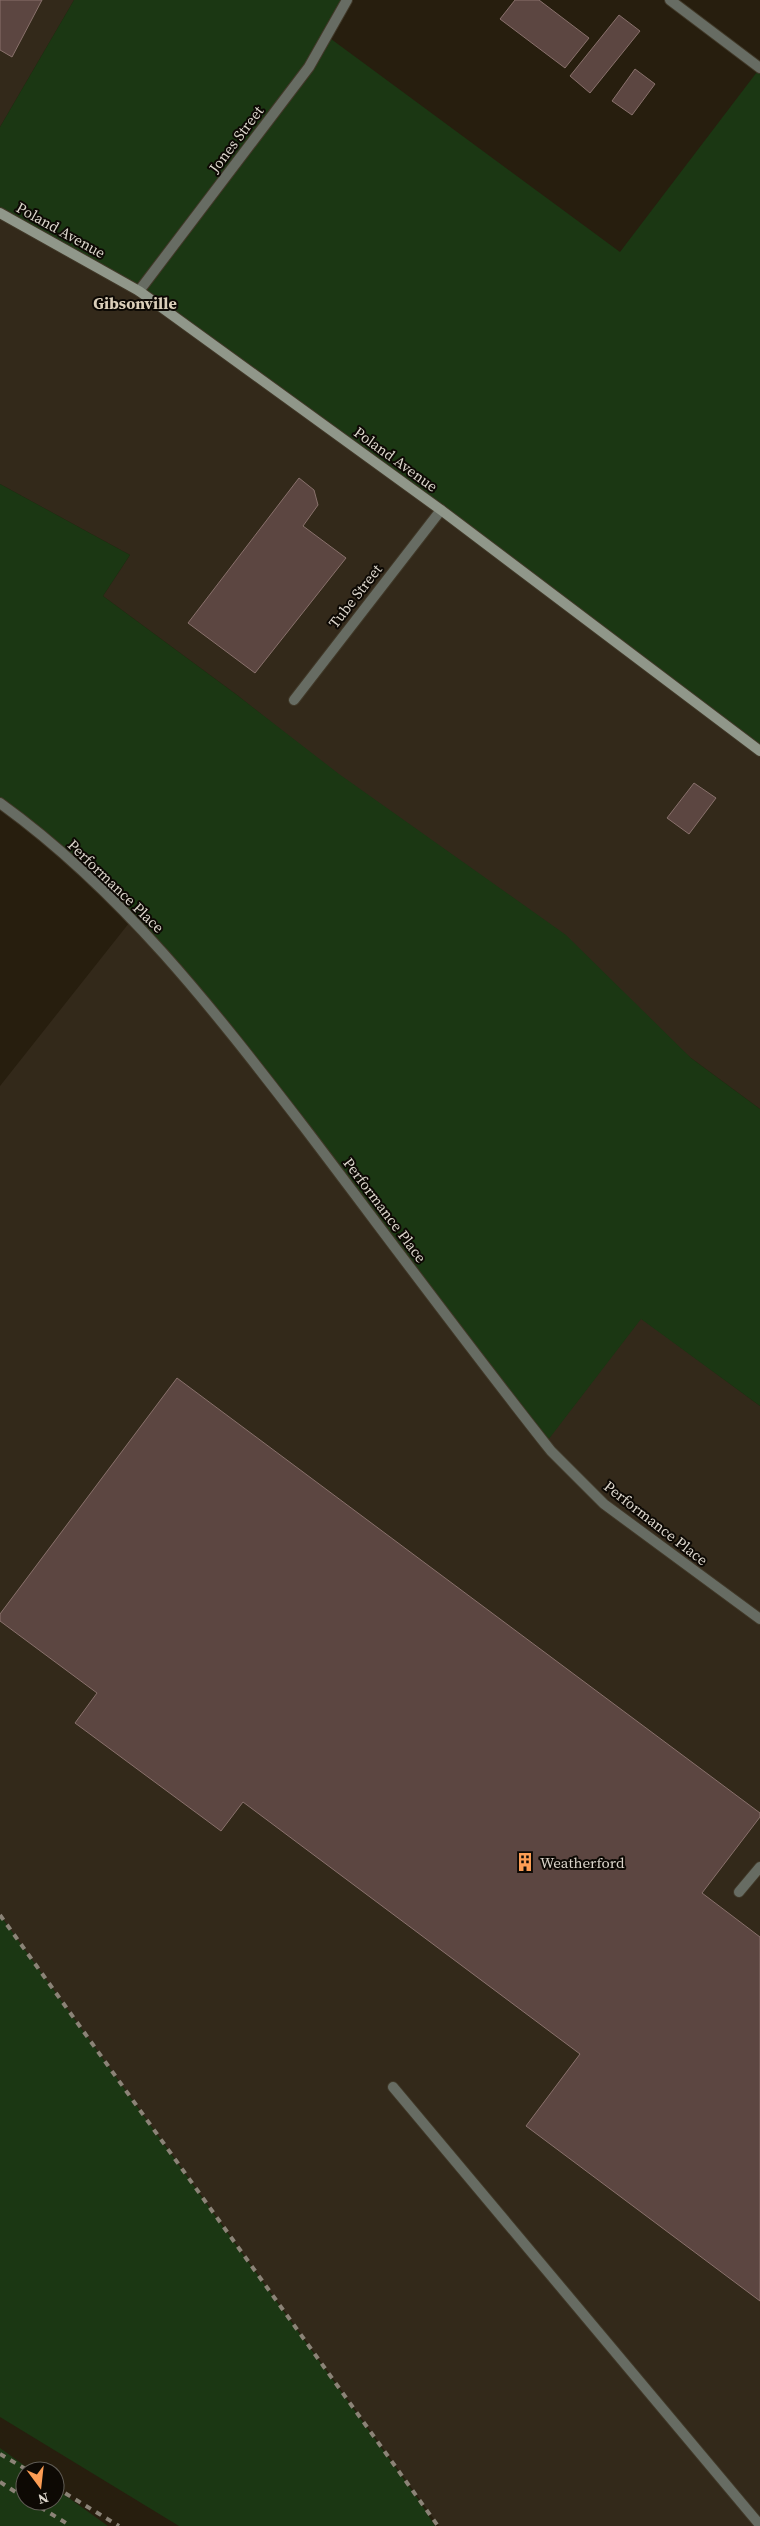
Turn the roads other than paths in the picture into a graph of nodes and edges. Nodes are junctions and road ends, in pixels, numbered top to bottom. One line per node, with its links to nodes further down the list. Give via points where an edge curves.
1 (347, 0): 5 (street, Jones Street, via 309,68)
2 (670, 0): 3 (street)
3 (760, 68)
4 (0, 213): 5 (main road, Poland Avenue)
5 (139, 290): 6 (main road, Poland Avenue)
6 (441, 510): 7 (street, Tube Street); 8 (main road, Poland Avenue)
7 (294, 700)
8 (760, 752)
9 (0, 803): 10 (street, Performance Place, via 133,918 186,979 255,1064 551,1451 604,1504)
10 (760, 1619)
11 (760, 1867): 12 (street)
12 (739, 1892)
13 (393, 2087): 14 (street)
14 (760, 2525)

